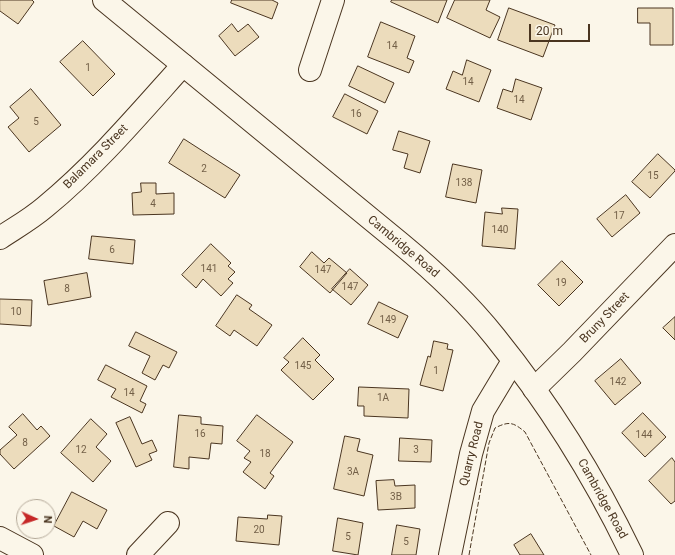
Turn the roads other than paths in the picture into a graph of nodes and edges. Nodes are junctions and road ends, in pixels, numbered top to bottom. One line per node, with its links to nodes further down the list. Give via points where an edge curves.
1 (104, 0): 3 (street, Cambridge Road)
2 (333, 0): 4 (street)
3 (183, 65): 5 (street, Balamara Street, via 76,179 45,207); 7 (street, Cambridge Road, via 429,267 495,336)
4 (310, 70)
5 (0, 238)
6 (675, 245): 8 (street, Bruny Street)
7 (513, 361): 8 (street, Cambridge Road); 13 (street, Quarry Road, via 483,411 471,454)
8 (534, 389): 14 (street, Cambridge Road, via 587,470)
9 (168, 522): 12 (street)
10 (0, 538): 11 (street)
11 (32, 555)
12 (138, 555)
13 (450, 555)
14 (632, 555)

